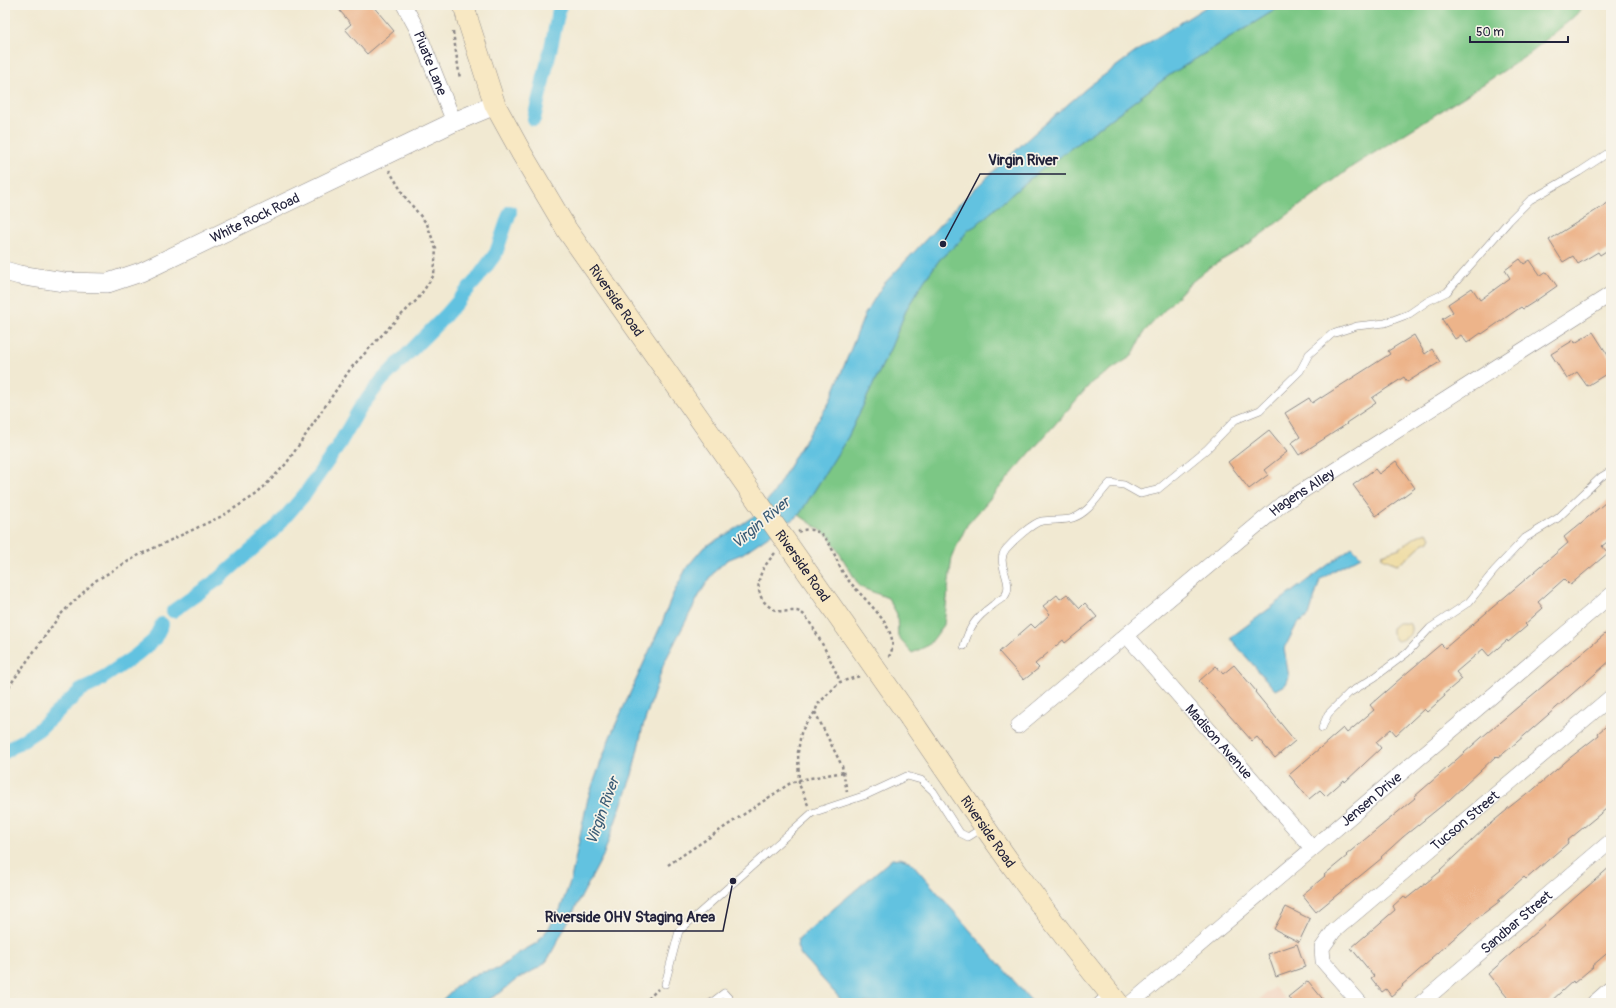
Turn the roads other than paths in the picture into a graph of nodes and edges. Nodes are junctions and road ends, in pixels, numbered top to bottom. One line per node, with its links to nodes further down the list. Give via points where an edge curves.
1 (404, 5): 4 (street, Piuate Lane, via 417,29)
2 (464, 5): 3 (main road, Riverside Road)
3 (495, 105): 4 (street, White Rock Road); 15 (main road, Riverside Road, bridge, via 567,230)
4 (454, 122): 6 (street, White Rock Road, via 142,272 108,283 64,282)
5 (1611, 151): 11 (lane, via 1530,200 1447,292 1409,314 1385,324 1358,326 1332,334 1309,354 1300,370 1260,410 1235,420 1207,449 1157,490 1140,494 1124,485 1110,482 1089,508 1072,518 1040,521 1023,532 1005,550 1002,566 1008,587 1005,596 979,615 968,633)
6 (5, 271)
7 (1611, 294): 10 (street, Hagens Alley, via 1282,504)
8 (1611, 471): 14 (lane, via 1558,518 1525,538 1469,602 1430,628 1407,653 1349,693 1328,714)
9 (1611, 595): 17 (street, Jensen Drive)
10 (1127, 636): 13 (street, Hagens Alley); 17 (street, Madison Avenue)
11 (964, 646)
12 (1611, 697): 24 (street, Tucson Street, via 1334,931 1322,948 1323,961)
13 (1018, 726)
14 (1322, 728)
15 (984, 826): 18 (lane, via 968,837 960,833 933,791 921,780 907,776 866,795 812,813 679,932); 20 (main road, Riverside Road)
16 (1611, 841): 25 (street, Sandbar Street)
17 (1312, 848): 23 (street, Jensen Drive)
18 (665, 984)
19 (1611, 988): 26 (street)
20 (1108, 999)
21 (711, 1003): 22 (lane, via 724,993)
22 (733, 1003)
23 (1130, 1003)
24 (1360, 1003)
25 (1421, 1003)
26 (1594, 1003)

